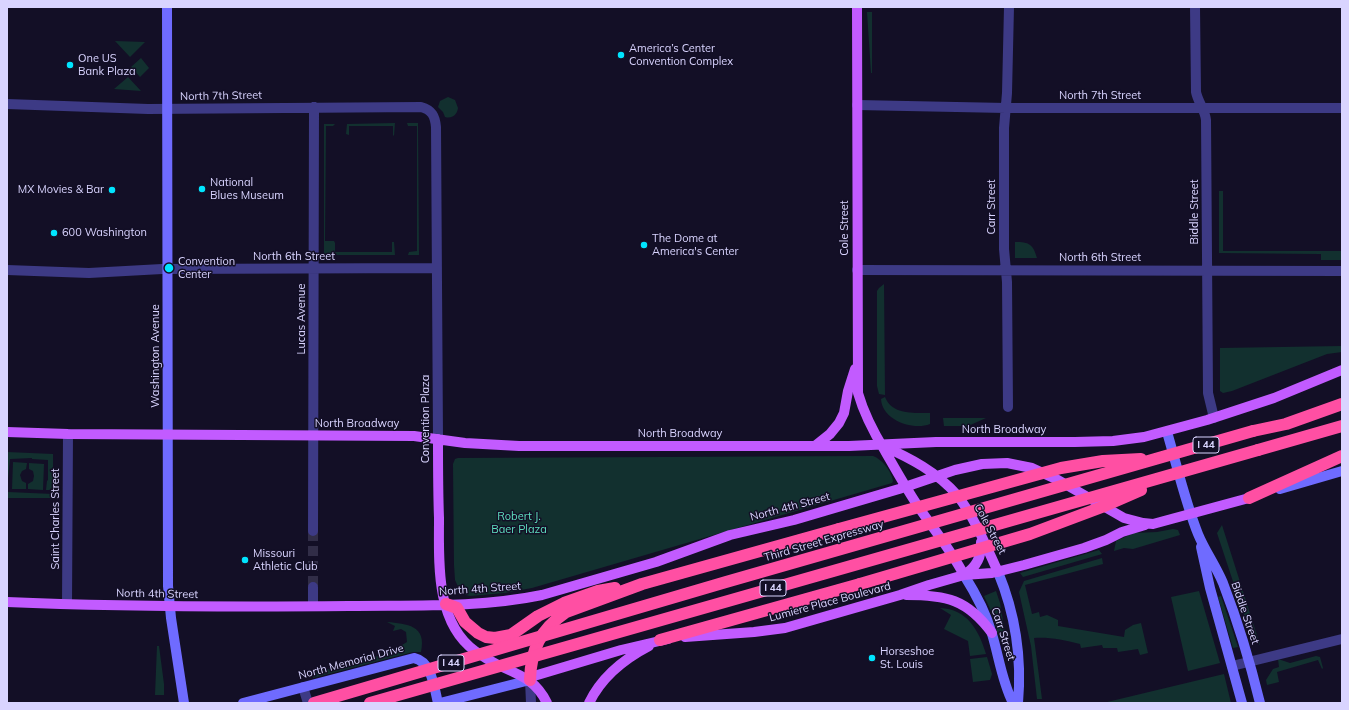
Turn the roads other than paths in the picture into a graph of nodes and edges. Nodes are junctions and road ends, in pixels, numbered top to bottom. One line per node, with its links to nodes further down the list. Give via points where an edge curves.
1 (167, 7): 11 (street, Washington Avenue)
2 (857, 7): 6 (main road, Cole Street)
3 (1008, 7): 8 (street, Carr Street)
4 (1195, 7): 9 (street, Biddle Street, via 1196,92)
5 (7, 104): 11 (street, North 7th Street)
6 (857, 105): 8 (street, North 7th Street); 17 (main road, Cole Street)
7 (314, 107): 11 (street, North 7th Street); 12 (street, North 7th Street, via 421,107); 15 (street, Lucas Avenue)
8 (1006, 108): 9 (street, North 7th Street); 18 (street, Carr Street)
9 (1201, 108): 10 (street, North 7th Street); 19 (street, Biddle Street, via 1206,120)
10 (1342, 108)
11 (167, 109): 14 (street, Washington Avenue)
12 (433, 114): 13 (street, Convention Plaza, via 436,127)
13 (437, 268): 15 (street, North 6th Street); 34 (street, Convention Plaza)
14 (168, 269): 15 (street, North 6th Street); 16 (street, North 6th Street, via 90,273); 32 (street, Washington Avenue)
15 (314, 269): 33 (street, Lucas Avenue)
16 (7, 270)
17 (858, 270): 18 (street, North 6th Street); 21 (main road, Cole Street)
18 (1006, 270): 19 (street, North 6th Street); 24 (street, Carr Street)
19 (1207, 270): 20 (street, North 6th Street); 26 (street, Biddle Street, via 1208,393)
20 (1342, 271)
21 (857, 363): 35 (main road, Cole Street, via 858,393); 36 (main road, via 839,423)
22 (1342, 370): 26 (main road, North Broadway, via 1274,398)
23 (1342, 404): 27 (highway, Third Street Expressway / I 44)
24 (1008, 407)
25 (1342, 410): 27 (highway)
26 (1214, 418): 30 (main road, North Broadway)
27 (1286, 424): 38 (highway, Third Street Expressway / I 44, bridge)
28 (1342, 426): 40 (highway, I 44, bridge)
29 (7, 432): 31 (main road, North Broadway)
30 (1167, 432): 35 (main road, North Broadway, via 1096,442 936,442); 44 (street, Biddle Street)
31 (68, 434): 32 (main road, North Broadway); 55 (street, Saint Charles Street)
32 (168, 435): 33 (main road, North Broadway); 58 (street, Washington Avenue)
33 (313, 436): 34 (main road, North Broadway, via 414,436); 46 (street, Lucas Avenue)
34 (438, 439): 36 (main road, North Broadway, via 519,446); 56 (main road, Convention Plaza, via 439,560)
35 (881, 445): 36 (main road, North Broadway); 41 (main road, Cole Street, via 914,461); 42 (main road, Cole Street)
36 (815, 446)
37 (1342, 456): 43 (highway)
38 (1160, 458): 51 (highway, bridge, via 1103,461 1061,468); 69 (highway, Third Street Expressway / I 44, bridge)
39 (1342, 471): 43 (street)
40 (1176, 473): 61 (highway, bridge, via 1102,507 1030,534); 70 (highway, I 44, bridge)
41 (936, 476): 42 (main road, North 4th Street); 45 (main road, via 993,463 1032,468 1124,518); 47 (main road, Cole Street, via 956,495)
42 (906, 487): 50 (main road, Cole Street); 56 (main road, North 4th Street, via 794,520 730,535 656,562 542,595 513,600)
43 (1249, 498): 44 (main road)
44 (1192, 514): 45 (main road); 48 (street, Biddle Street)
45 (1153, 524): 49 (main road, Lumiere Place Boulevard, via 1130,529 1084,548)
46 (313, 532)
47 (980, 534): 49 (main road, Cole Street); 50 (main road, via 980,557 971,571)
48 (1199, 535): 62 (street, Biddle Street, via 1222,582); 63 (street, Biddle Street, via 1210,588)
49 (998, 572): 50 (main road, Lumiere Place Boulevard); 76 (street, Carr Street, via 1007,597 1016,638 1020,682)
50 (964, 575): 53 (main road, Lumiere Place Boulevard); 59 (street, Carr Street)
51 (642, 584): 56 (highway, via 580,596 545,612 511,635 495,638 478,633 465,622 457,608); 64 (highway, via 577,607 558,617 535,648)
52 (313, 587): 57 (street)
53 (900, 595): 59 (main road, via 932,595 950,599 970,610); 61 (main road, Lumiere Place Boulevard, via 770,631)
54 (7, 602): 55 (main road, North 4th Street)
55 (67, 604): 58 (main road, North 4th Street)
56 (446, 604): 57 (main road, North 4th Street); 64 (main road, Convention Plaza, via 456,631 472,648 486,659)
57 (313, 606): 58 (main road, North 4th Street)
58 (170, 607): 66 (street, Washington Avenue)
59 (992, 633): 75 (street, Carr Street)
60 (1342, 639): 62 (street)
61 (660, 640): 64 (main road, Lumiere Place Boulevard, via 534,676); 74 (main road, via 632,656 609,675)
62 (1249, 661): 63 (street); 78 (street, Biddle Street)
63 (1232, 666): 77 (street, Biddle Street)
64 (530, 680): 71 (street, Lumiere Place Boulevard); 72 (street); 73 (main road)
65 (303, 687): 67 (street, North Memorial Drive); 68 (street); 71 (street, North Memorial Drive, via 414,658 425,663)
66 (184, 703)
67 (242, 703)
68 (308, 703)
69 (314, 703)
70 (370, 703)
71 (439, 703)
72 (531, 703)
73 (547, 703)
74 (589, 703)
75 (1013, 703)
76 (1018, 703)
77 (1242, 703)
78 (1260, 703)

